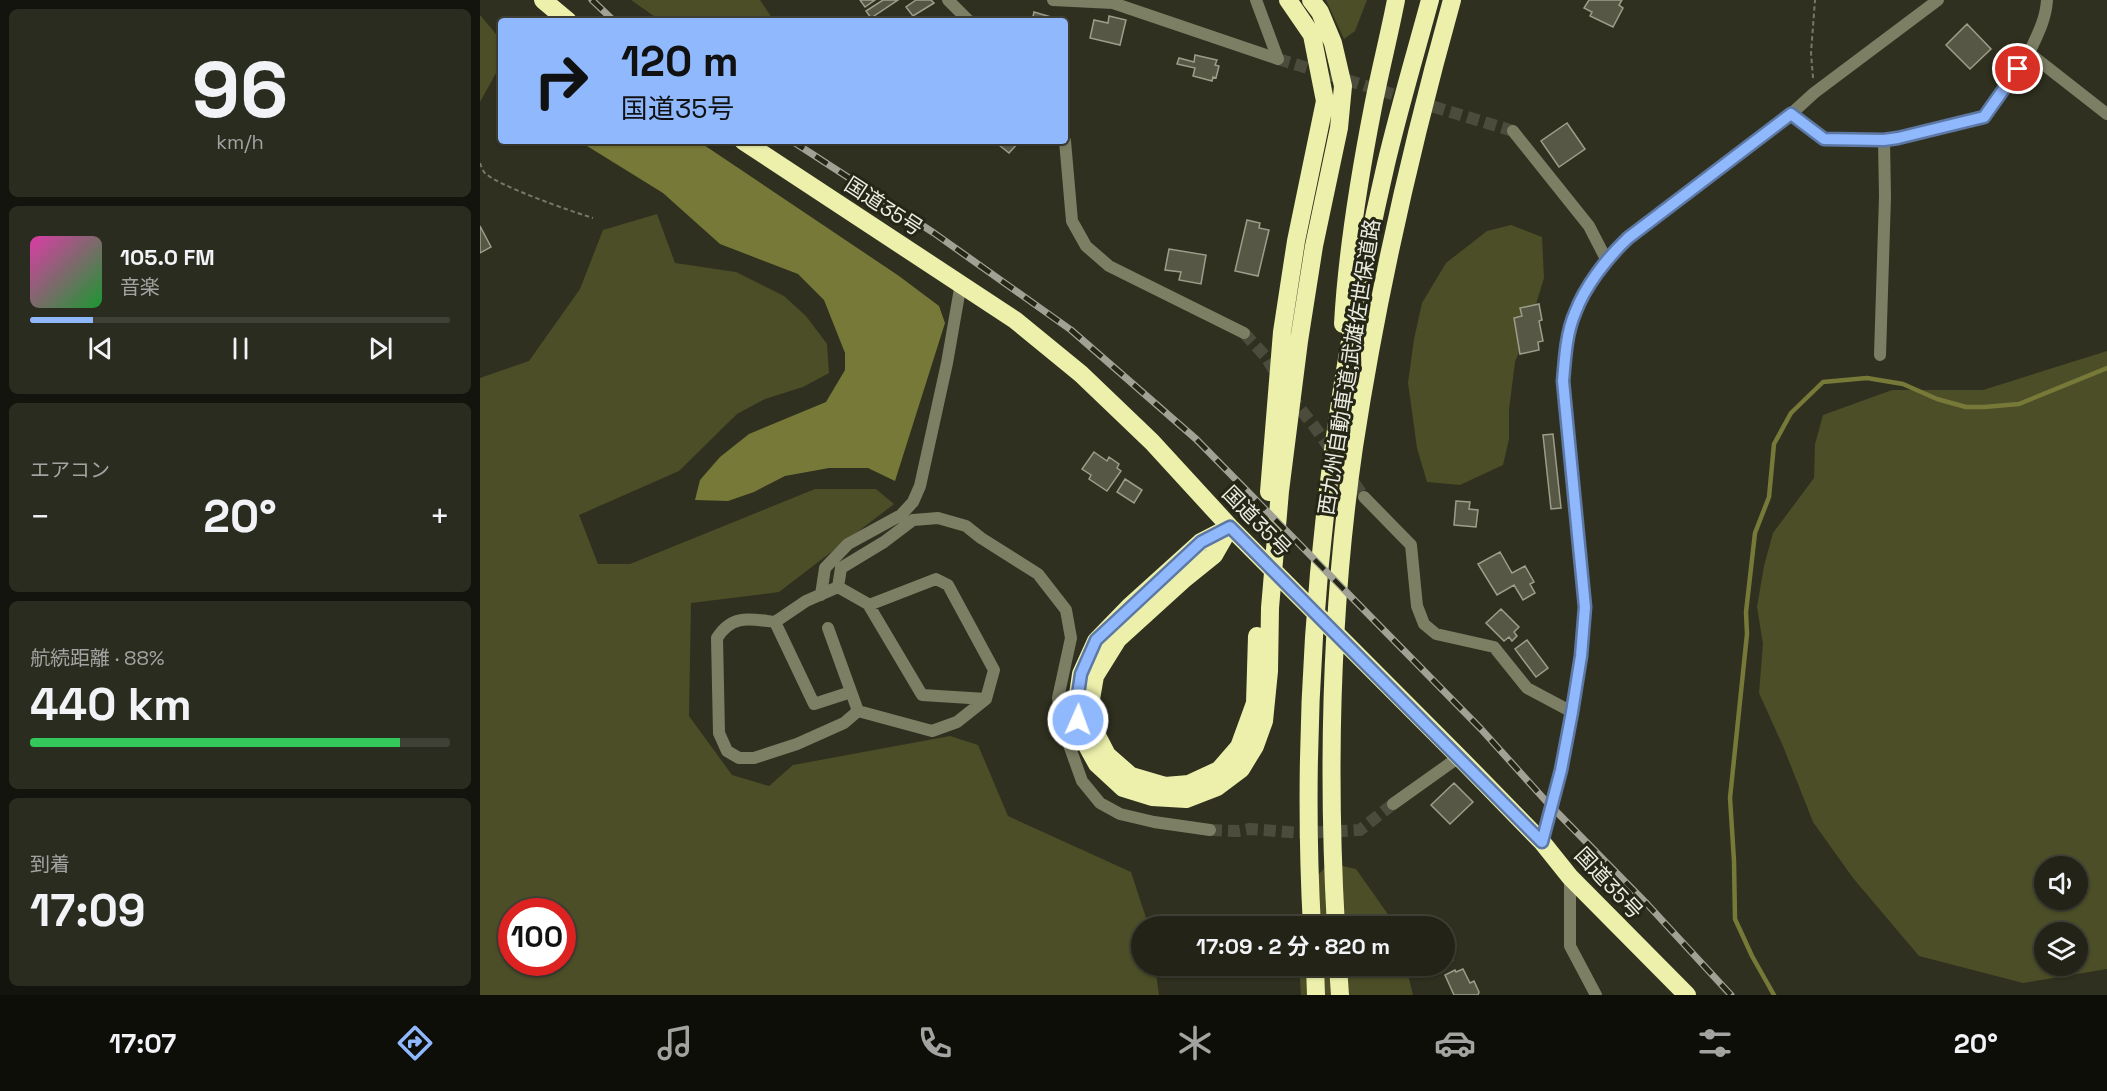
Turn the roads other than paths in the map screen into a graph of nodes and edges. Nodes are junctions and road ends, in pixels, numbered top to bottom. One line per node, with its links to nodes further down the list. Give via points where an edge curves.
1 (543, 0): 13 (highway)
2 (948, 0): 14 (street)
3 (1053, 0): 4 (street, via 1113,3 1278,59)
4 (1256, 0)
5 (1288, 0): 28 (highway, via 1312,35 1325,101 1282,332)
6 (1311, 0): 28 (highway, via 1333,43 1343,86 1339,128 1314,246)
7 (1396, 0): 27 (highway, via 1346,270)
8 (1430, 0): 27 (highway, 西九州自動車道;武雄佐世保道路, via 1378,197)
9 (1452, 0): 16 (highway, 西九州自動車道;武雄佐世保道路)
10 (1458, 0): 16 (highway)
11 (1938, 0): 17 (street)
12 (2047, 0): 15 (street)
13 (564, 18)
14 (966, 18)
15 (2029, 53): 18 (street); 20 (lane, via 1984,117)
16 (1428, 86): 46 (highway, 西九州自動車道;武雄佐世保道路, via 1390,248 1354,447 1342,554 1332,742)
17 (1791, 114): 20 (street, via 1824,139); 23 (street)
18 (2107, 114)
19 (1513, 131): 23 (street, via 1589,226)
20 (1884, 140): 26 (street)
21 (748, 144): 24 (highway, 国道35号)
22 (1065, 144): 25 (street, via 1072,221 1086,246 1109,266)
23 (1606, 259): 39 (street, via 1575,312 1563,381 1585,607)
24 (961, 283): 30 (highway, 国道35号, via 1015,320 1081,374 1152,442); 32 (street, via 949,352 913,502 902,515 848,544 825,568)
25 (1244, 333)
26 (1880, 355)
27 (1336, 428): 45 (highway, 西九州自動車道;武雄佐世保道路, via 1314,647 1310,741)
28 (1275, 491): 30 (highway, via 1255,703 1239,747 1219,770 1189,783 1165,786 1131,776 1107,755 1093,728 1091,699 1095,676 1118,639 1214,555)
29 (1364, 497): 39 (street, via 1411,545 1417,606 1424,624 1436,634 1494,647 1527,688)
30 (1230, 527): 40 (highway, 国道35号)
31 (838, 587): 32 (street); 33 (street); 42 (street, via 841,568 913,520 938,518 966,526 1038,574 1066,610 1071,638 1058,698 1073,760 1094,796 1120,814)
32 (821, 595): 34 (street)
33 (869, 605): 37 (street, via 922,695); 37 (street, via 936,579 948,585 994,670)
34 (774, 622): 36 (street, via 814,704); 38 (street, via 735,621 717,638 719,733 727,751 739,758 754,758 844,723)
35 (828, 628): 36 (street)
36 (851, 692): 38 (street)
37 (986, 699): 38 (street, via 957,722 932,731)
38 (858, 711)
39 (1572, 712): 43 (street)
40 (1459, 757): 41 (street); 43 (highway, 国道35号)
41 (1393, 804)
42 (1210, 830)
43 (1542, 842): 44 (highway, 国道35号)
44 (1570, 877): 51 (street, via 1570,946); 52 (highway, 国道35号)
45 (1312, 916)
46 (1336, 916)
47 (1315, 976): 49 (highway)
48 (1339, 976): 50 (highway)
49 (1316, 995)
50 (1340, 995)
51 (1596, 995)
52 (1687, 995)

